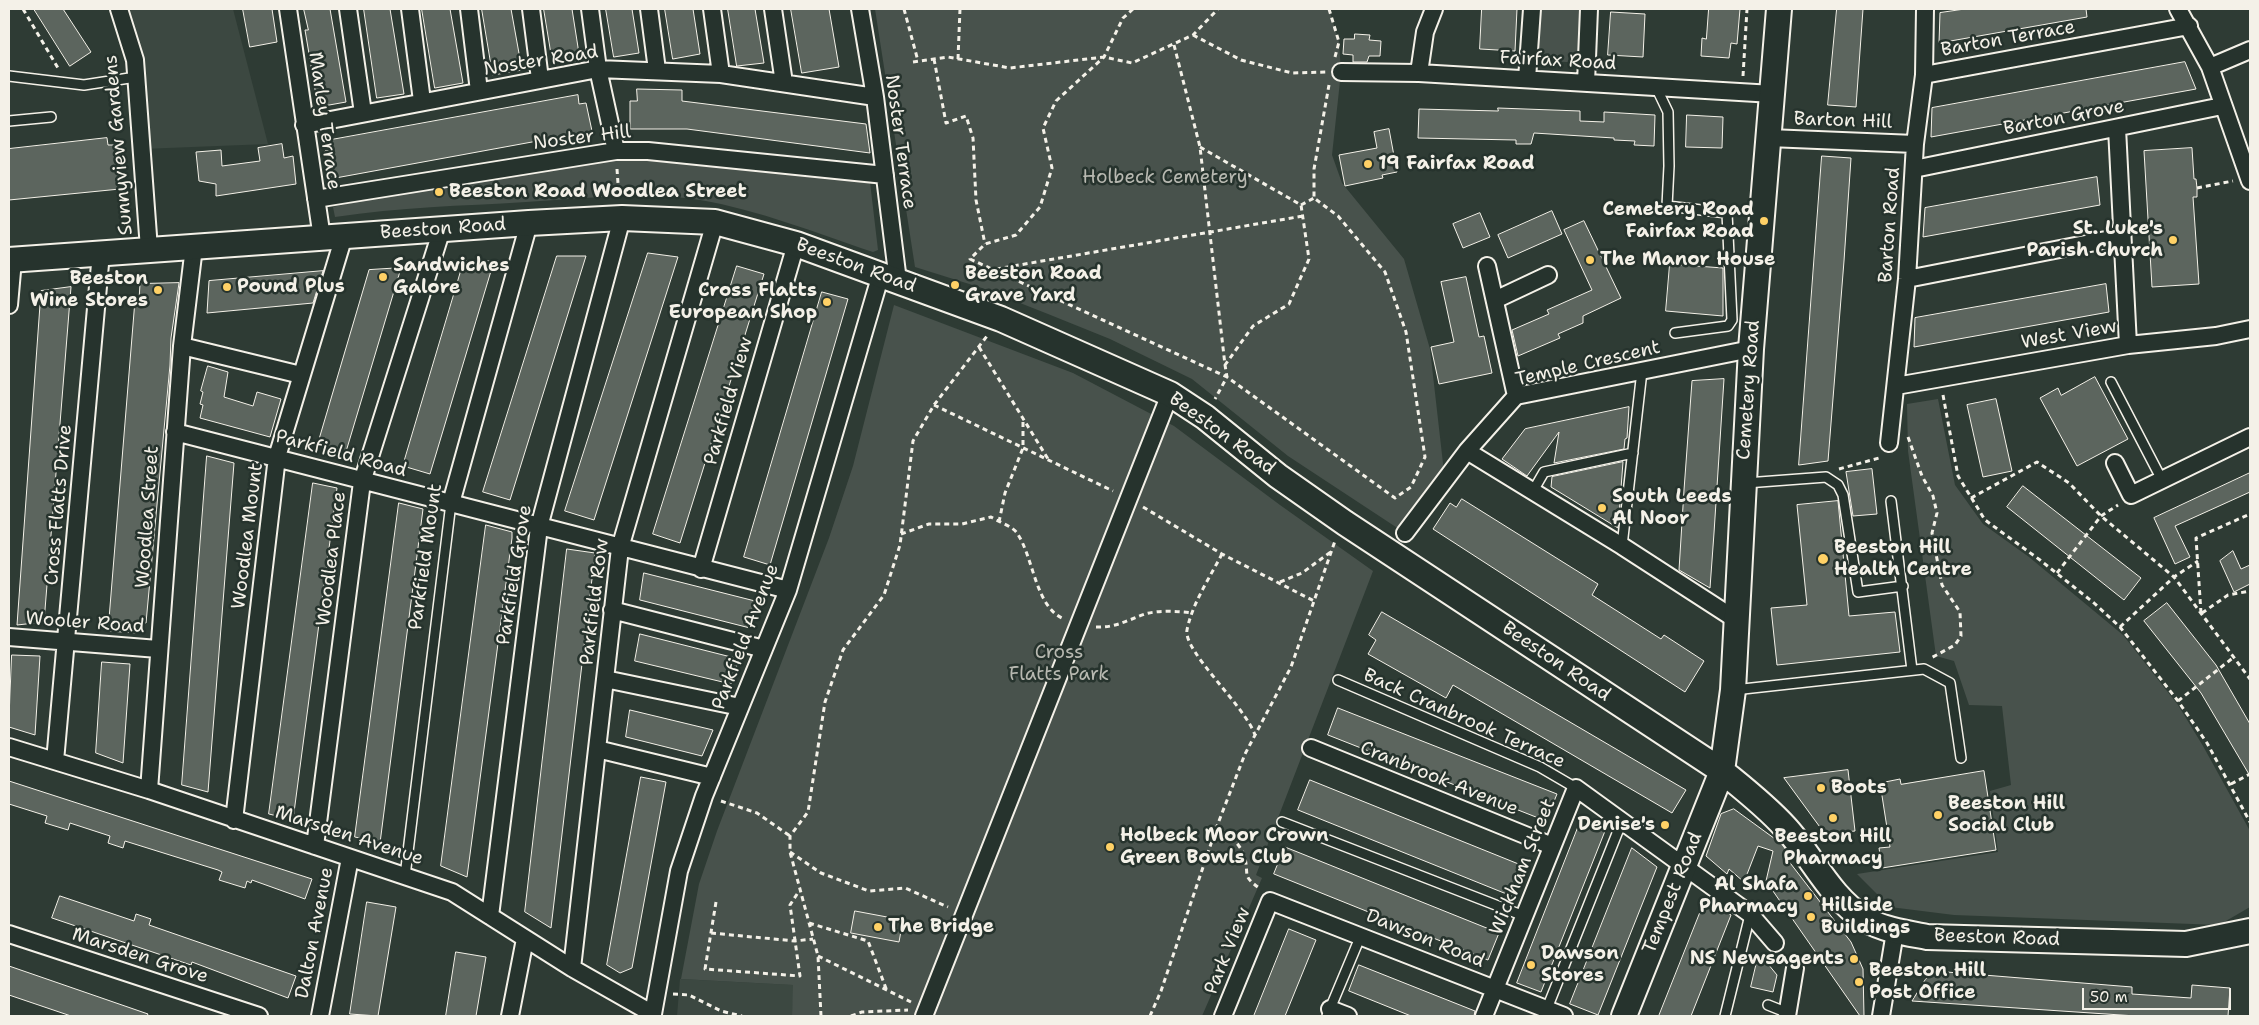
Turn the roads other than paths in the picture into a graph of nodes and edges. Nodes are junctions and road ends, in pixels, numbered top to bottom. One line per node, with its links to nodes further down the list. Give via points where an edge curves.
1 (119, 9): 28 (street, Sunnyview Gardens, via 135,60)
2 (288, 9): 42 (street, Marley Terrace)
3 (348, 9): 39 (street)
4 (410, 9): 37 (street)
5 (469, 9): 34 (street)
6 (531, 9): 30 (street)
7 (590, 9): 21 (street)
8 (649, 9): 22 (street)
9 (712, 9): 25 (street)
10 (773, 9): 31 (street)
11 (860, 9): 36 (street, Noster Terrace)
12 (1434, 9): 24 (street, via 1424,32)
13 (1532, 9): 29 (street)
14 (1588, 9): 32 (street)
15 (1779, 9): 35 (street, Cemetery Road)
16 (1926, 9): 26 (street, Barton Road)
17 (2178, 9): 18 (street)
18 (2189, 26): 20 (street); 26 (street, Barton Terrace)
19 (2250, 50): 20 (street)
20 (2210, 67): 38 (street)
21 (598, 69): 22 (street, Noster Road); 30 (street, Noster Road); 46 (street)
22 (657, 70): 25 (street, Noster Road)
23 (1337, 72): 24 (street, Fairfax Road)
24 (1419, 73): 29 (street, Fairfax Road)
25 (721, 74): 31 (street, Noster Road)
26 (1924, 75): 45 (street, Barton Road)
27 (9, 76): 28 (lane, via 84,85)
28 (136, 78): 59 (street, Sunnyview Gardens)
29 (1527, 79): 32 (street, Fairfax Road)
30 (540, 80): 34 (street, Noster Road)
31 (784, 83): 36 (street, Noster Road)
32 (1586, 83): 33 (street, Fairfax Road)
33 (1656, 87): 35 (street, Fairfax Road); 69 (lane, via 1668,112 1667,206 1727,213 1732,320 1728,326)
34 (478, 91): 37 (street, Noster Road)
35 (1773, 94): 44 (street, Cemetery Road)
36 (875, 97): 48 (street, Noster Terrace)
37 (422, 101): 39 (street, Noster Road)
38 (2222, 106): 43 (street, Barton Grove); 49 (street)
39 (363, 113): 42 (street, Noster Road)
40 (51, 117): 41 (lane)
41 (9, 121)
42 (304, 125): 50 (street, Marley Terrace)
43 (2117, 128): 47 (street, Barton Grove); 56 (street)
44 (1769, 138): 45 (street, Barton Hill); 72 (street, Cemetery Road)
45 (1915, 144): 47 (street, Barton Road)
46 (616, 151): 48 (street, Noster Hill, via 648,151); 50 (street, Noster Hill)
47 (1914, 169): 65 (street, Barton Road)
48 (886, 175): 64 (street, Noster Terrace)
49 (2250, 180)
50 (316, 199): 55 (street, Marley Terrace)
51 (622, 218): 52 (street, Beeston Road); 53 (street, Beeston Road); 92 (street, Parkfield Grove)
52 (715, 222): 57 (street, Beeston Road); 95 (street, Parkfield Row)
53 (529, 223): 54 (street, Beeston Road); 91 (street, Parkfield Mount)
54 (442, 229): 55 (street, Beeston Road); 87 (street, Woodlea Place)
55 (333, 237): 58 (street, Beeston Road); 74 (street, Woodlea Mount)
56 (2121, 237): 65 (street); 70 (street)
57 (796, 244): 64 (street, Beeston Road); 96 (street, Parkfield View)
58 (194, 247): 59 (street, Beeston Road); 71 (street, Woodlea Street)
59 (148, 249): 60 (street, Beeston Road)
60 (101, 253): 61 (street, Beeston Road); 102 (street, Cross Flatts Drive)
61 (11, 260): 67 (street)
62 (1487, 266): 66 (street)
63 (1548, 275): 66 (street)
64 (889, 278): 77 (street, Beeston Road, via 1001,319); 98 (street, Parkfield Avenue)
65 (1907, 278): 76 (street, Barton Road)
66 (1495, 300): 78 (street)
67 (9, 305)
68 (2250, 329): 70 (street, West View, via 2216,336)
69 (1675, 333)
70 (2128, 345): 76 (street, West View)
71 (182, 346): 74 (street); 79 (street, Woodlea Street)
72 (1751, 349): 73 (street, Temple Crescent); 88 (street, Cemetery Road)
73 (1642, 371): 78 (street, Temple Crescent); 83 (lane)
74 (301, 375): 84 (street, Woodlea Mount)
75 (2111, 382): 86 (lane)
76 (1896, 386): 81 (street, Barton Road)
77 (1170, 394): 115 (street, Beeston Road, via 1345,523); 142 (street)
78 (1516, 396): 82 (street, Temple Crescent)
79 (175, 432): 84 (street, Parkfield Road); 103 (street, Woodlea Street)
80 (2250, 437): 86 (street)
81 (1889, 443)
82 (1467, 451): 89 (street); 93 (street, Temple Crescent)
83 (1633, 453): 89 (lane, via 1544,472); 94 (lane)
84 (277, 457): 87 (street, Parkfield Road); 119 (street, Woodlea Mount)
85 (2114, 463): 86 (street, via 2131,495)
86 (2162, 480)
87 (362, 482): 91 (street, Parkfield Road); 122 (street, Woodlea Place)
88 (1743, 484): 97 (lane, via 1826,477 1838,485 1843,495 1858,592); 100 (street, Cemetery Road)
89 (1533, 491): 94 (street)
90 (1891, 500): 97 (lane)
91 (451, 503): 92 (street, Parkfield Road); 126 (lane, Parkfield Mount)
92 (539, 527): 95 (street, Parkfield Road); 129 (street, Parkfield Grove)
93 (1405, 533)
94 (1622, 546): 100 (street)
95 (620, 548): 96 (street, Parkfield Road); 99 (street, Parkfield Row)
96 (701, 569): 98 (street, Parkfield Road)
97 (1903, 586): 105 (lane)
98 (788, 590): 104 (street, Parkfield Avenue)
99 (612, 610): 104 (street); 106 (street, Parkfield Row)
100 (1738, 622): 108 (street, Cemetery Road)
101 (9, 637): 102 (street, Wooler Road)
102 (67, 642): 103 (street, Wooler Road); 114 (street, Cross Flatts Drive)
103 (158, 649): 118 (street, Woodlea Street)
104 (764, 649): 109 (street, Parkfield Avenue)
105 (1912, 670): 108 (lane); 113 (lane, via 1924,669 1950,683)
106 (605, 679): 109 (street); 111 (street, Parkfield Row)
107 (1338, 680): 117 (lane, Back Cranbrook Terrace, via 1540,767)
108 (1733, 690): 115 (street, Cemetery Road)
109 (740, 707): 116 (street, Parkfield Avenue)
110 (9, 747): 114 (street, Marsden Avenue)
111 (597, 748): 116 (street); 137 (street, Parkfield Row)
112 (1311, 748): 123 (street, Cranbrook Avenue)
113 (1961, 758)
114 (55, 761): 118 (street, Marsden Avenue)
115 (1722, 770): 125 (street, Tempest Road); 132 (street, Beeston Road, via 1786,828 1842,901 1865,919)
116 (712, 776): 144 (street, Parkfield Avenue, via 679,871)
117 (1576, 788): 120 (street); 123 (street, Wickham Street)
118 (149, 790): 119 (street, Marsden Avenue)
119 (234, 820): 122 (street, Marsden Avenue)
120 (1622, 821): 125 (street); 143 (lane)
121 (1282, 822): 130 (lane)
122 (315, 846): 124 (street, Marsden Avenue)
123 (1552, 846): 130 (street, Wickham Street)
124 (350, 858): 126 (street, Marsden Avenue); 147 (street, Dalton Avenue)
125 (1684, 866): 128 (street); 153 (street, Tempest Road)
126 (406, 876): 129 (street, Marsden Avenue, via 452,892)
127 (1270, 901): 134 (street, Dawson Road); 149 (street, Park View)
128 (1750, 914): 136 (street); 154 (lane)
129 (490, 916): 135 (street, Marsden Avenue)
130 (1524, 916): 139 (street, Wickham Street)
131 (2250, 931): 132 (street, Beeston Road, via 2186,944 1927,937)
132 (1895, 932): 155 (street)
133 (9, 934): 146 (street, Marsden Grove)
134 (1361, 935): 139 (street, Dawson Road); 141 (lane)
135 (525, 939): 137 (street, Marsden Avenue); 148 (street)
136 (1775, 943)
137 (572, 968): 144 (street, Marsden Avenue)
138 (1795, 968): 145 (street)
139 (1495, 989): 143 (street, Dawson Road); 151 (street, Wickham Street)
140 (1768, 1005): 145 (lane)
141 (1328, 1012): 150 (street)
142 (925, 1013)
143 (1545, 1013): 152 (street, Dawson Road)
144 (653, 1014)
145 (1788, 1015)
146 (259, 1016)
147 (320, 1016)
148 (510, 1016)
149 (1223, 1016)
150 (1348, 1016)
151 (1484, 1016)
152 (1564, 1016)
153 (1624, 1016)
154 (1725, 1016)
155 (1881, 1016)

